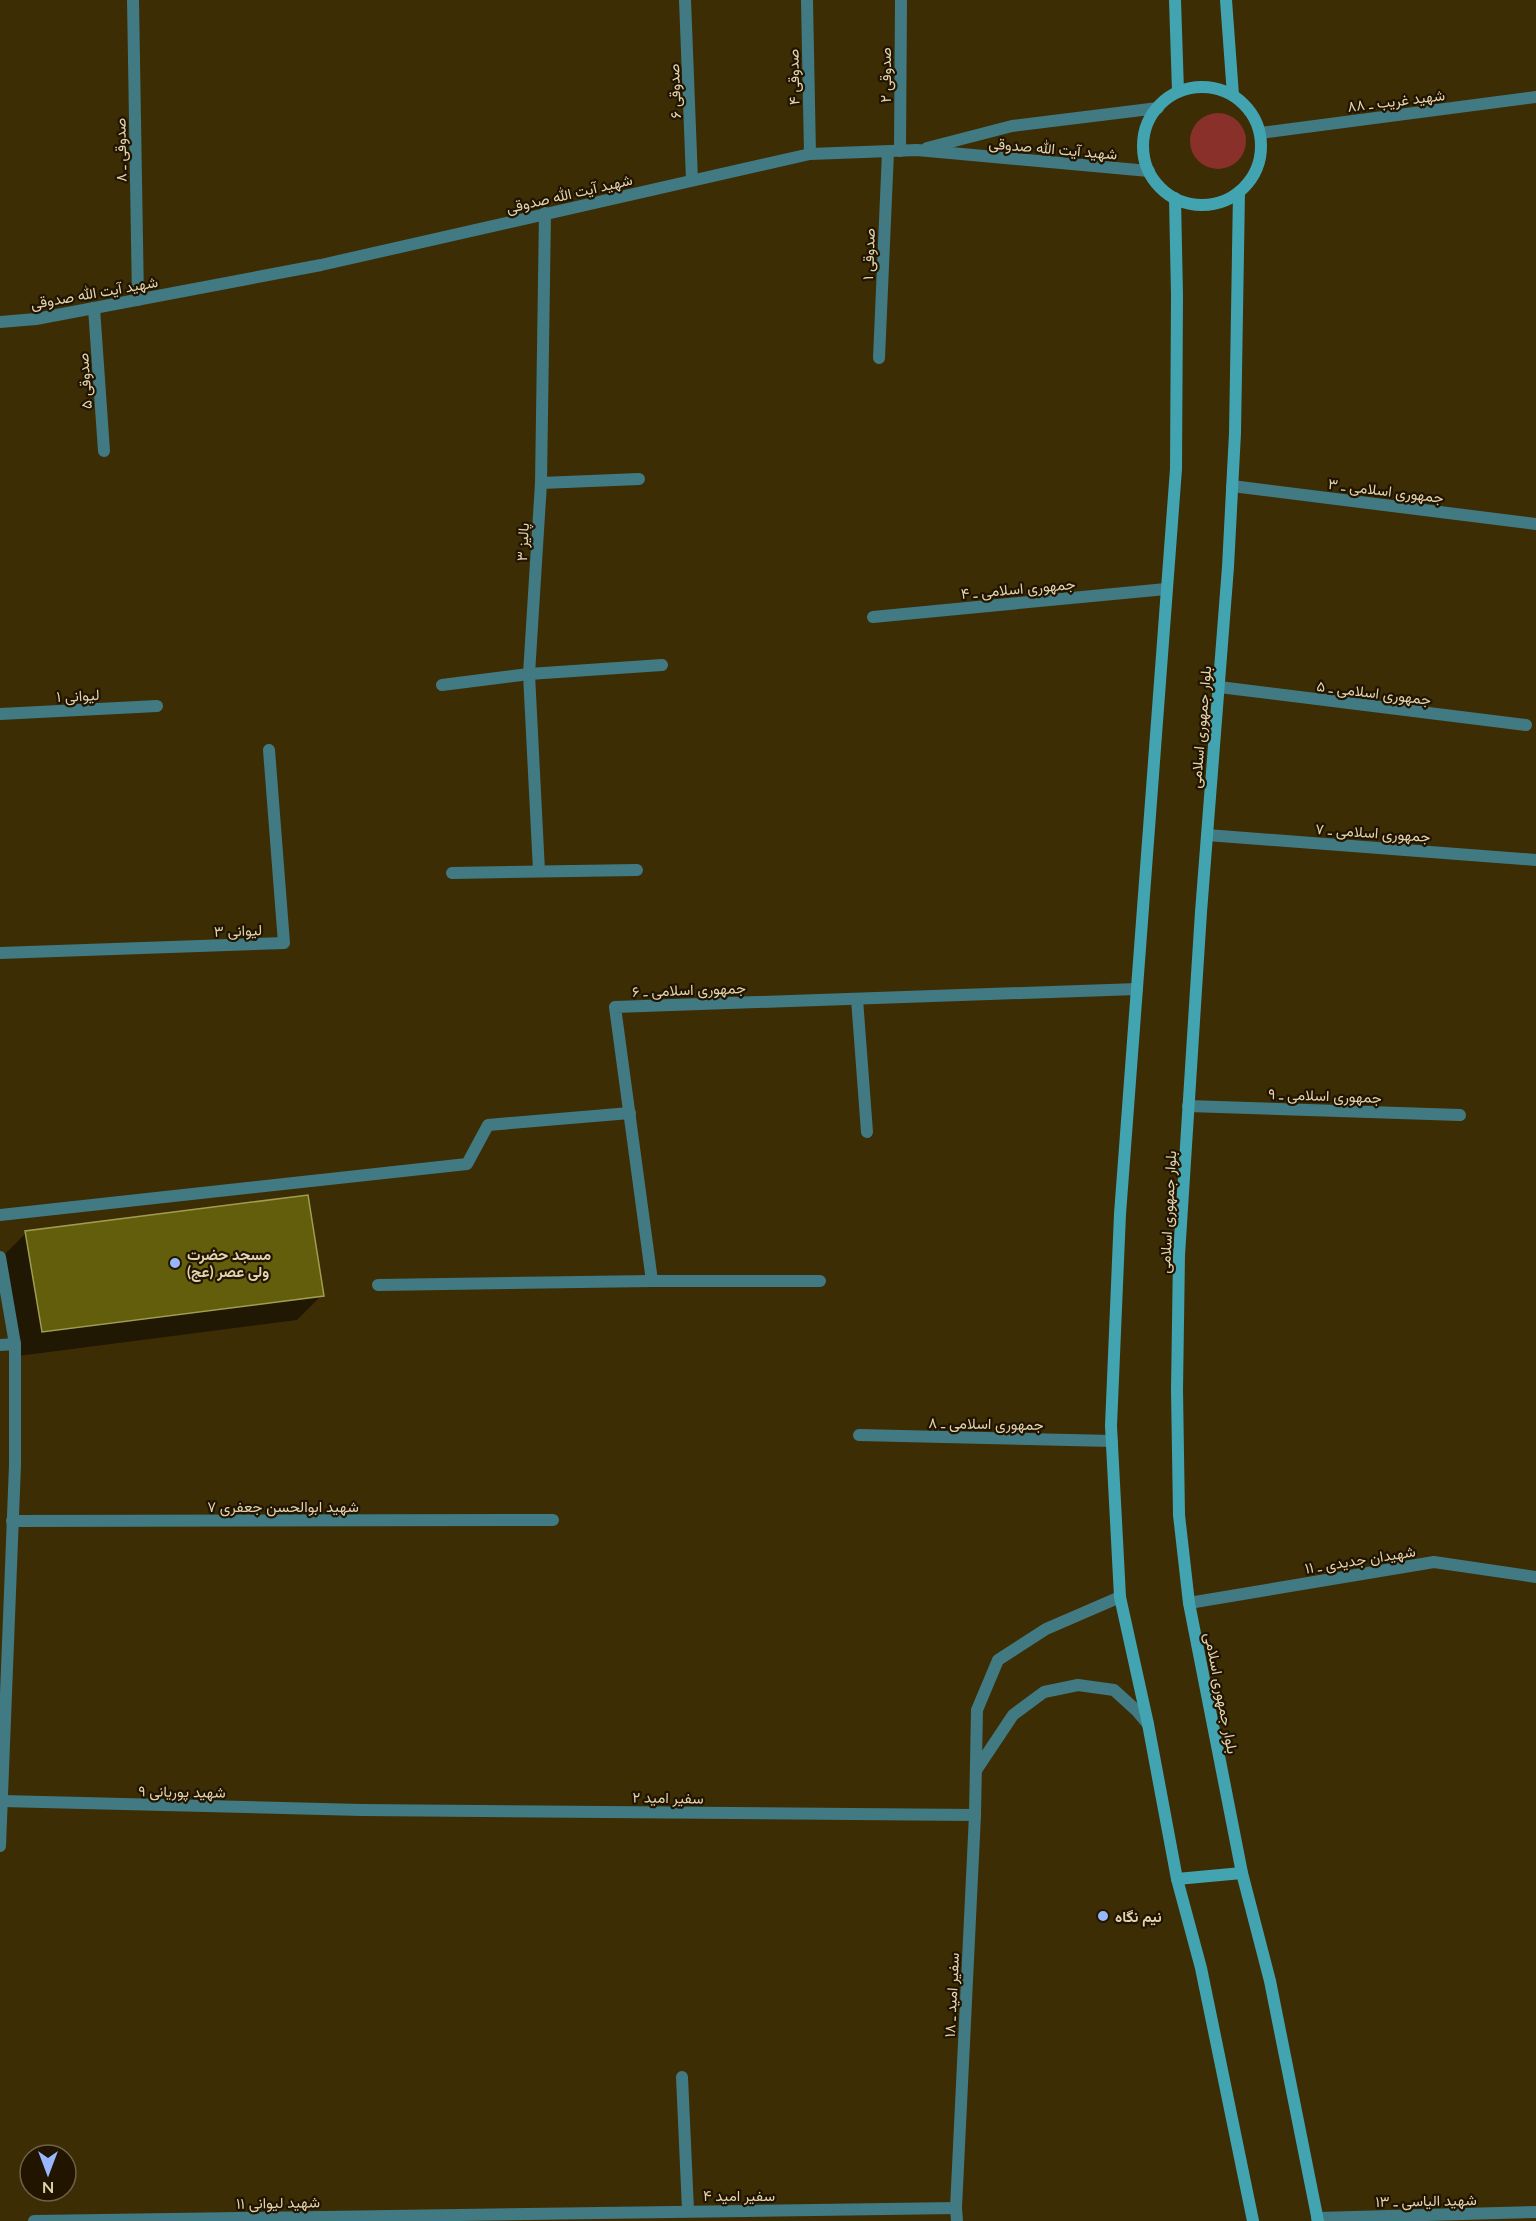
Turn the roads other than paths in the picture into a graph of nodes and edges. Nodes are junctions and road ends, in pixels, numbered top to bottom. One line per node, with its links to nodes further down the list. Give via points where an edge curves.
1 (133, 0): 20 (street, صدوقی ـ ۸)
2 (685, 0): 16 (street, صدوقی ۶)
3 (807, 0): 14 (street, صدوقی ۴)
4 (901, 0): 13 (street, صدوقی ۲)
5 (1175, 0): 7 (main road)
6 (1226, 0): 8 (main road)
7 (1178, 91): 8 (main road, via 1215,88); 10 (main road)
8 (1233, 95): 11 (main road, via 1255,118)
9 (1536, 97): 11 (street, شهید غریب ـ ۸۸)
10 (1158, 108): 12 (street, via 1012,126); 15 (main road, via 1144,135 1143,153)
11 (1260, 133): 17 (main road, via 1258,166)
12 (917, 150): 13 (street, شهید آیت الله صدوقی); 15 (street, شهید آیت الله صدوقی)
13 (894, 151): 14 (street, شهید آیت الله صدوقی); 23 (street, صدوقی ۱)
14 (810, 154): 16 (street, شهید آیت الله صدوقی)
15 (1149, 171): 18 (main road, via 1160,187)
16 (692, 180): 19 (street, شهید آیت الله صدوقی)
17 (1239, 192): 18 (main road, via 1208,204); 27 (main road, بلوار جمهوری اسلامی)
18 (1175, 198): 29 (main road, via 1176,469)
19 (545, 213): 20 (street, شهید آیت الله صدوقی, via 321,265); 26 (street, پالیز ۳)
20 (138, 300): 21 (street, شهید آیت الله صدوقی)
21 (94, 308): 22 (street, شهید آیت الله صدوقی); 24 (street, صدوقی ۵)
22 (0, 322)
23 (879, 358)
24 (104, 452)
25 (639, 479): 26 (street)
26 (540, 483): 32 (street, پالیز ۳)
27 (1232, 486): 28 (street, جمهوری اسلامی ـ ۳); 34 (main road, بلوار جمهوری اسلامی)
28 (1536, 524)
29 (1166, 589): 30 (street, جمهوری اسلامی ـ ۴); 45 (main road)
30 (873, 617)
31 (662, 665): 32 (street)
32 (529, 674): 33 (street); 42 (street, پالیز ۳)
33 (442, 685)
34 (1219, 687): 37 (street, جمهوری اسلامی ـ ۵); 39 (main road, بلوار جمهوری اسلامی)
35 (157, 706): 36 (street, لیوانی ۱)
36 (0, 714)
37 (1526, 725)
38 (269, 750): 44 (street, لیوانی ۳, via 284,943)
39 (1207, 835): 40 (street, جمهوری اسلامی ـ ۷); 47 (main road, بلوار جمهوری اسلامی)
40 (1536, 860)
41 (637, 870): 42 (street)
42 (539, 871): 43 (street)
43 (452, 873)
44 (0, 953)
45 (1137, 989): 46 (street, جمهوری اسلامی ـ ۶); 59 (main road, via 1120,1214)
46 (857, 999): 48 (street, جمهوری اسلامی ـ ۶, via 615,1007); 50 (street)
47 (1188, 1106): 49 (street, جمهوری اسلامی ـ ۹); 64 (main road, بلوار جمهوری اسلامی, via 1179,1255 1177,1390 1179,1515)
48 (630, 1113): 51 (street, via 488,1125 467,1164); 53 (street, جمهوری اسلامی ـ ۶)
49 (1460, 1115)
50 (867, 1132)
51 (0, 1215)
52 (0, 1257): 56 (street)
53 (652, 1281): 54 (street); 55 (street)
54 (820, 1281)
55 (378, 1285)
56 (15, 1344): 57 (street); 61 (street)
57 (0, 1346)
58 (860, 1435): 59 (street, جمهوری اسلامی ـ ۸)
59 (1112, 1441): 63 (main road)
60 (553, 1520): 61 (street, شهید ابوالحسن جعفری ۷)
61 (12, 1521): 65 (street)
62 (1536, 1577): 64 (street, شهیدان جدیدی ـ ۱۱, via 1434,1562)
63 (1120, 1597): 66 (main road); 67 (street, سفیر امید ـ ۱۸, via 1046,1629 998,1660 977,1710)
64 (1189, 1603): 73 (main road, بلوار جمهوری اسلامی)
65 (3, 1694): 68 (street)
66 (1148, 1724): 67 (street, via 1114,1690 1078,1685 1044,1692 1013,1715); 74 (main road)
67 (977, 1770): 70 (street, سفیر امید ـ ۱۸)
68 (2, 1802): 69 (street, شهید پوریانی ۹); 71 (street)
69 (361, 1810): 70 (street, سفیر امید ۲)
70 (975, 1815): 76 (street, سفیر امید ـ ۱۸)
71 (0, 1837): 72 (street)
72 (0, 1846)
73 (1242, 1873): 74 (main road); 81 (main road, بلوار جمهوری اسلامی, via 1270,1981)
74 (1177, 1880): 84 (main road, via 1201,1968)
75 (682, 2078): 77 (street)
76 (956, 2208): 80 (street, سفیر امید ۴); 83 (street, سفیر امید ـ ۱۸)
77 (688, 2210): 78 (street, سفیر امید ۴); 80 (street, سفیر امید ۴)
78 (522, 2212): 82 (street, شهید لیوانی ۱۱)
79 (1536, 2212): 81 (street, شهید الیاسی ـ ۱۳)
80 (735, 2216)
81 (1317, 2219)
82 (34, 2221)
83 (957, 2221)
84 (1253, 2221)

